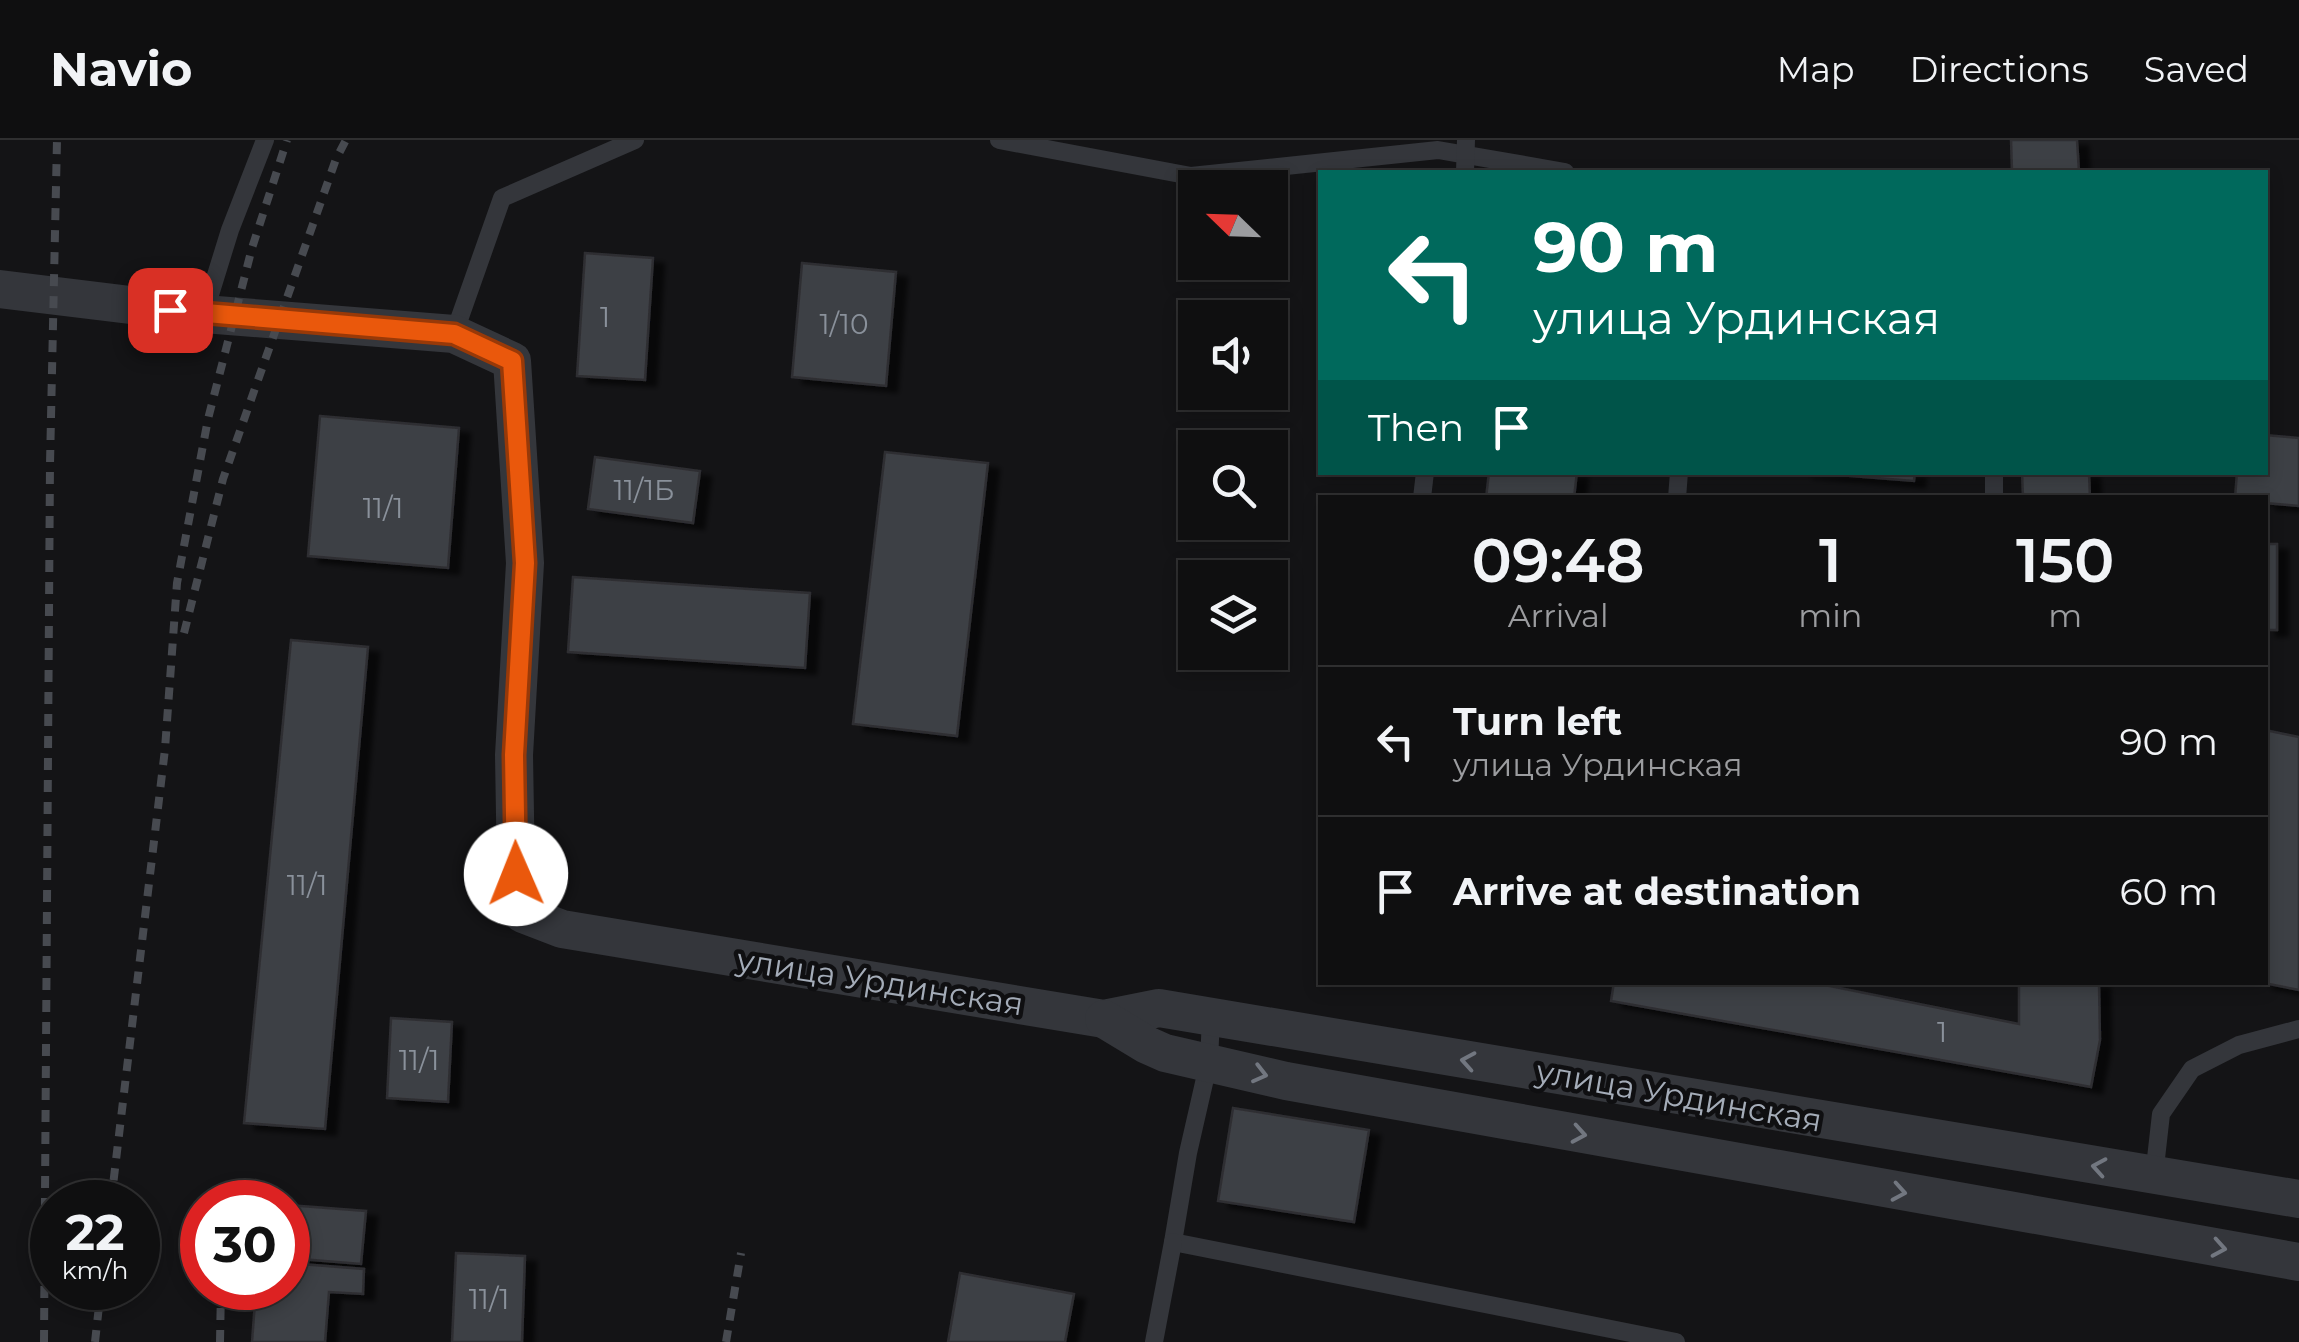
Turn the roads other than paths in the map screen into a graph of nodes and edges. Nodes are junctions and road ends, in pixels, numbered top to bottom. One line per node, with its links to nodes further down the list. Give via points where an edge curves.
1 (265, 140): 7 (lane)
2 (634, 140): 8 (lane, via 502,198)
3 (999, 140): 4 (lane, via 1191,176 1438,150)
4 (1466, 156): 5 (lane)
5 (1553, 170)
6 (0, 289): 7 (street, улица Урдинская)
7 (204, 314): 8 (street, улица Урдинская)
8 (454, 334): 9 (street, улица Урдинская, via 512,361 525,563 514,755 523,914 562,929)
9 (1104, 1018): 10 (street, улица Урдинская, via 1159,1008); 12 (street, via 1165,1053)
10 (1211, 1018): 12 (lane); 13 (street, улица Урдинская, one-way to 10)
11 (2299, 1028): 13 (lane, via 2239,1045 2192,1069 2161,1114)
12 (1208, 1062): 15 (lane); 16 (street, one-way to 16)
13 (2154, 1176): 14 (street, улица Урдинская)
14 (2299, 1199)
15 (1173, 1242): 17 (lane); 18 (lane)
16 (2299, 1262)
17 (1154, 1342)
18 (1676, 1342)

